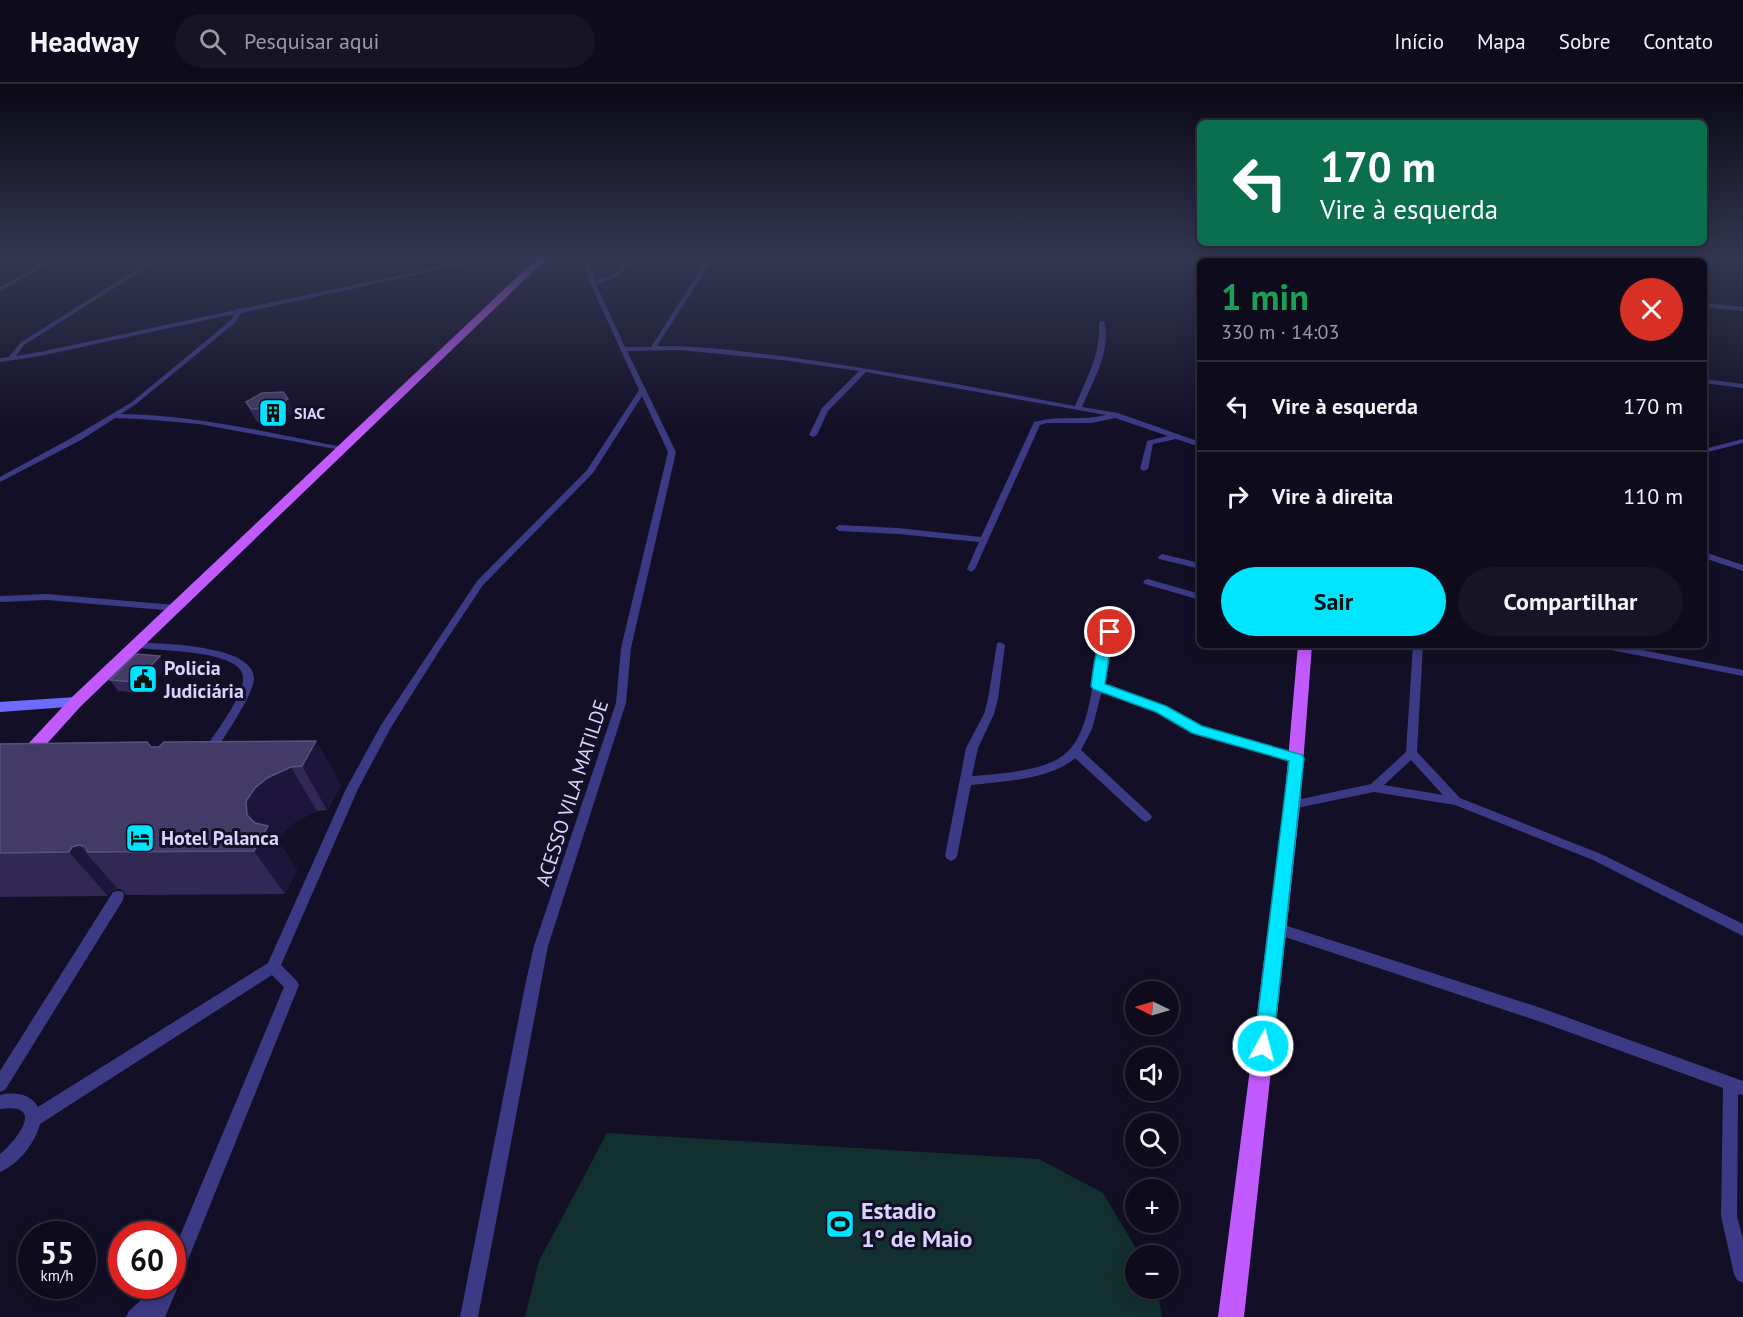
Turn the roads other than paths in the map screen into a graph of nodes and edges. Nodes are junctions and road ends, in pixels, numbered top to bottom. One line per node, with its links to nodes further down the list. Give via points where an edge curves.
1 (66, 317): 10 (street, via 22,344)
2 (209, 317): 10 (street)
3 (236, 317): 17 (street, via 141,398)
4 (479, 317): 23 (main road)
5 (608, 317): 9 (street, ACESSO VILA MATILDE)
6 (673, 317): 8 (street)
7 (1102, 322): 16 (street, via 1104,335 1099,354)
8 (653, 348): 9 (street); 12 (street, via 782,358)
9 (623, 349): 15 (street, ACESSO VILA MATILDE)
10 (11, 358): 11 (street)
11 (0, 360)
12 (864, 370): 16 (street); 19 (street, via 830,405)
13 (1707, 381): 14 (street)
14 (1743, 386)
15 (642, 391): 62 (street, via 590,471 480,583 385,728 352,789); 74 (street, ACESSO VILA MATILDE, via 672,452 626,648 621,703 541,946)
16 (1078, 408): 18 (street)
17 (111, 416): 23 (street, via 179,419); 26 (street)
18 (1115, 416): 20 (street); 28 (street, via 1091,422 1037,424)
19 (813, 435)
20 (1176, 437): 22 (street); 25 (street, via 1150,443)
21 (1743, 441): 24 (street)
22 (1197, 444)
23 (343, 449): 37 (main road)
24 (1707, 450)
25 (1144, 469)
26 (0, 480)
27 (839, 528): 28 (street)
28 (983, 540): 33 (street)
29 (1162, 556): 31 (street)
30 (1707, 556): 32 (street)
31 (1197, 565)
32 (1743, 568)
33 (971, 569)
34 (1148, 582): 35 (street)
35 (1197, 596)
36 (0, 599): 37 (street, via 47,597)
37 (175, 608): 39 (main road)
38 (1110, 632): 45 (street)
39 (136, 645): 46 (main road); 51 (street, via 216,653 247,668 250,677 244,691)
40 (1000, 645): 52 (street, via 989,714 972,748)
41 (1305, 648): 50 (main road)
42 (1419, 648): 49 (street)
43 (1616, 648): 44 (street)
44 (1743, 673)
45 (1098, 686): 48 (street, via 1082,741); 50 (street, via 1161,709 1197,730)
46 (76, 702): 47 (street); 53 (main road)
47 (0, 707)
48 (1075, 751): 52 (street, via 1065,760 1030,773); 57 (street)
49 (1411, 753): 54 (street); 55 (street)
50 (1296, 758): 56 (main road)
51 (204, 759)
52 (965, 782): 58 (street)
53 (0, 785)
54 (1374, 788): 55 (street); 56 (street)
55 (1456, 801): 61 (street, via 1597,857)
56 (1292, 805): 60 (main road)
57 (1146, 817)
58 (951, 856)
59 (118, 896): 63 (street)
60 (1278, 929): 64 (street, via 1541,1015); 75 (main road)
61 (1743, 930)
62 (273, 967): 66 (street); 68 (street, via 292,985)
63 (0, 1085)
64 (1737, 1086): 69 (street, via 1729,1216)
65 (0, 1102): 66 (street, via 24,1102 33,1112)
66 (33, 1119): 67 (street, via 19,1147)
67 (0, 1164)
68 (186, 1243)
69 (1743, 1274)
70 (154, 1299): 72 (street)
71 (163, 1299): 73 (street)
72 (135, 1317)
73 (156, 1317)
74 (469, 1317)
75 (1231, 1317)

